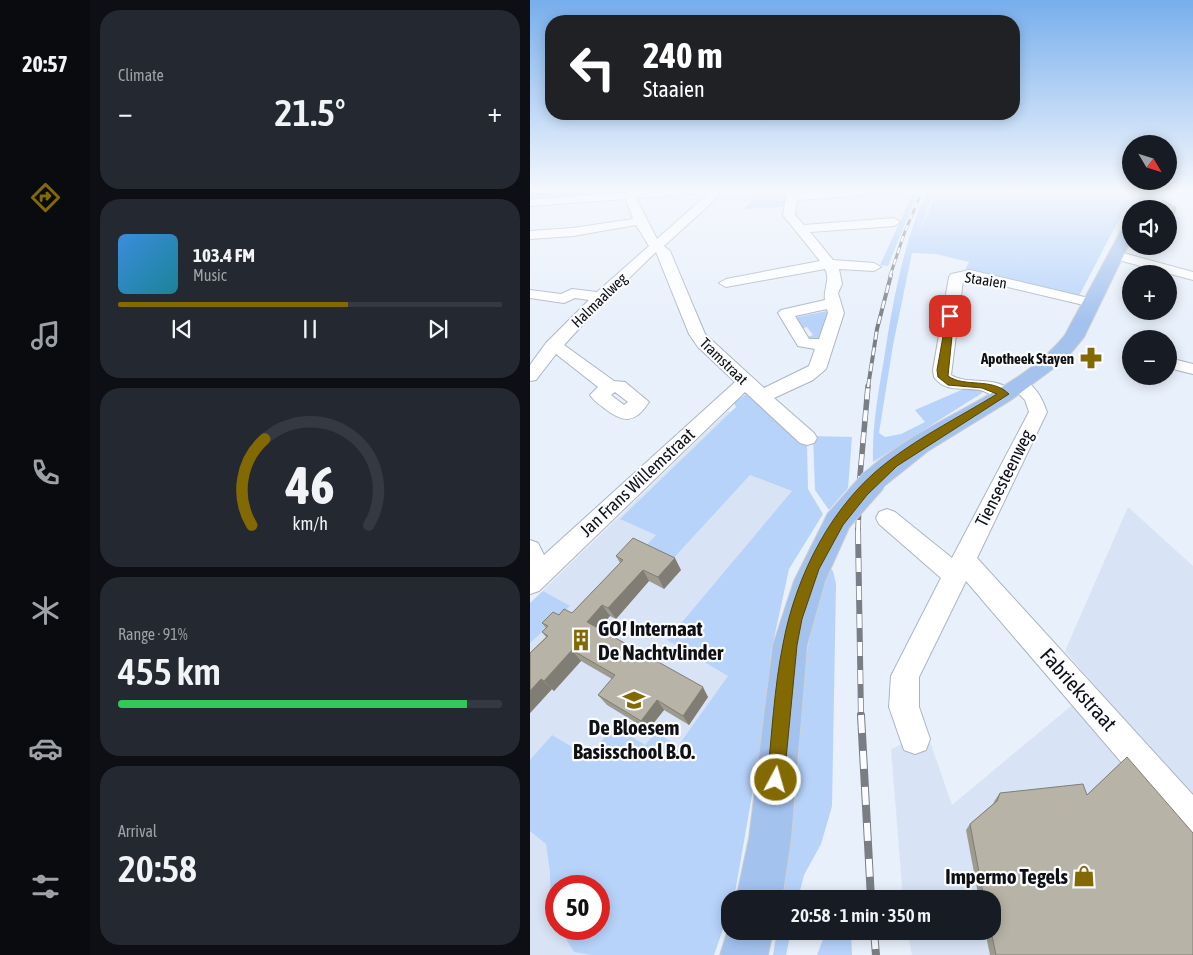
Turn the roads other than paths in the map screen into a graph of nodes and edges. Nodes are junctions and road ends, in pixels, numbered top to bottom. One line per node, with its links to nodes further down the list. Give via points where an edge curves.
1 (551, 234): 5 (street)
2 (647, 234): 7 (street, Tramstraat)
3 (670, 234): 7 (street, Halmaalweg)
4 (805, 234): 11 (street)
5 (530, 235)
6 (1122, 243): 8 (main road)
7 (655, 247): 10 (street, Halmaalweg); 12 (street, Tramstraat, via 664,252)
8 (1116, 255): 14 (street); 21 (main road)
9 (618, 264): 10 (street)
10 (636, 264): 12 (street); 19 (street, Halmaalweg)
11 (828, 264): 13 (street); 16 (street); 20 (street, via 836,278 831,293)
12 (669, 265): 27 (street, Tramstraat, via 697,334)
13 (874, 267)
14 (1193, 276)
15 (578, 278): 17 (street, via 562,291)
16 (726, 283)
17 (572, 293): 18 (street, via 564,299); 19 (street)
18 (530, 294)
19 (598, 297): 23 (street, Halmaalweg)
20 (834, 303): 22 (street, via 836,313); 22 (street, via 786,313 804,343)
21 (1092, 303): 29 (main road, via 1068,347 1045,368); 29 (street, Staaien, via 970,274 956,276 943,377 952,383)
22 (825, 345): 30 (street, via 817,369)
23 (552, 346): 26 (street, Halmaalweg); 28 (street, via 565,352)
24 (1177, 365): 25 (street)
25 (1193, 369)
26 (530, 376)
27 (745, 382): 30 (street, Tramstraat); 35 (street, Jan Frans Willemstraat)
28 (610, 387)
29 (1012, 389): 34 (street, Tiensesteenweg, via 1033,398 1038,412); 38 (main road, bridge, via 883,471 852,504 825,545 804,592 790,645 770,838)
30 (762, 396): 31 (street, Tramstraat)
31 (806, 438)
32 (887, 518): 34 (street)
33 (530, 550): 35 (street)
34 (959, 567): 36 (street, Tiensesteenweg, via 905,676 904,707); 37 (street, Fabriekstraat)
35 (534, 579)
36 (914, 739)
37 (1193, 820)
38 (761, 890)
39 (748, 940): 40 (main road)
40 (744, 955)

